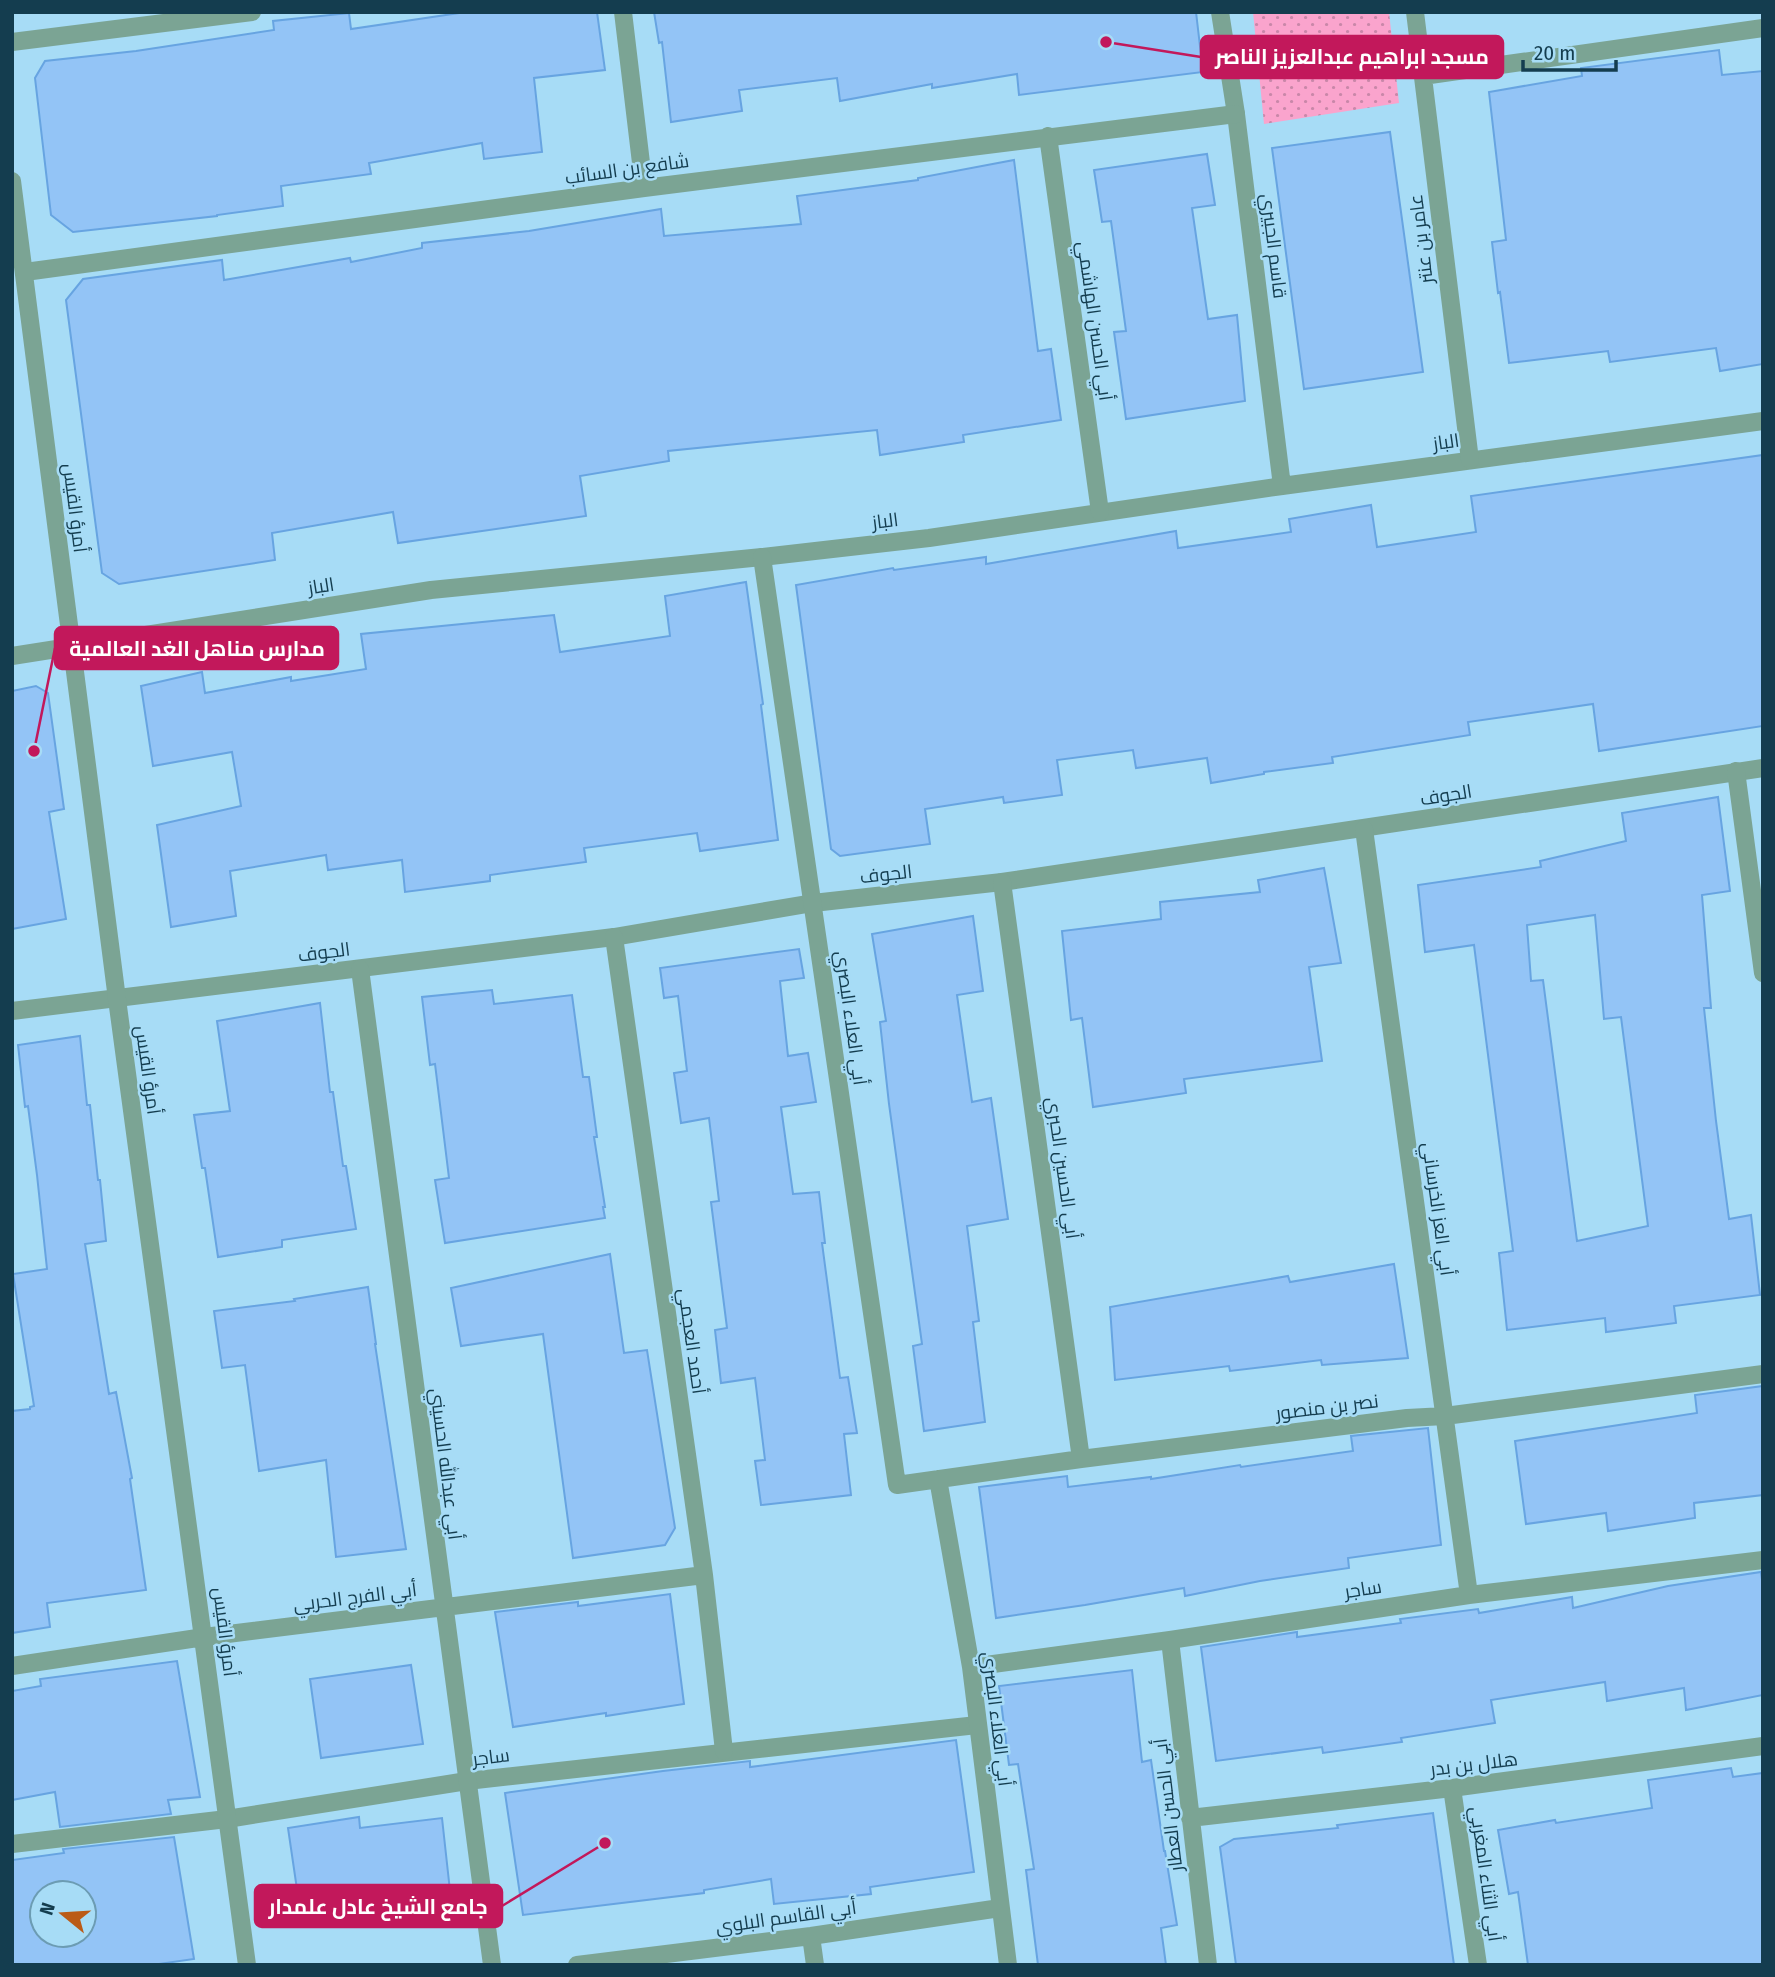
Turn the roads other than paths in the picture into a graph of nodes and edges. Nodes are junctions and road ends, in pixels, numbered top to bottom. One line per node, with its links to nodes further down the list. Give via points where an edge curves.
1 (252, 12): 6 (street)
2 (623, 12): 11 (street)
3 (1220, 12): 8 (street, قاسم الجبيري)
4 (1415, 12): 7 (street, عامر بن عنتر)
5 (1763, 28): 7 (street)
6 (12, 42)
7 (1423, 76): 14 (street, عامر بن عنتر)
8 (1236, 114): 9 (street, شافع بن السائب); 15 (street, قاسم الجبيري)
9 (1048, 136): 11 (street, شافع بن السائب); 16 (street, أبي الحسن الهاشمي)
10 (12, 181): 12 (street, أمرؤ القيس)
11 (644, 188): 12 (street, شافع بن السائب)
12 (25, 272): 18 (street, أمرؤ القيس)
13 (1763, 421): 14 (street, الباز)
14 (1470, 460): 15 (street, الباز)
15 (1282, 486): 16 (street, الباز)
16 (1100, 512): 17 (street, الباز)
17 (762, 557): 18 (street, الباز, via 431,590); 24 (street, أبي العلاء البصري)
18 (71, 648): 19 (street, الباز); 28 (street, أمرؤ القيس)
19 (12, 656)
20 (1763, 768): 21 (street, الجوف)
21 (1736, 771): 22 (street, الجوف); 27 (street)
22 (1364, 829): 23 (street, الجوف); 31 (street, أبي العز الخرساني)
23 (1002, 882): 24 (street, الجوف); 32 (street, أبي الحسين الحبري)
24 (813, 903): 25 (street, الجوف); 34 (street, أبي العلاء البصري)
25 (614, 937): 26 (street, الجوف); 36 (street, أحمد العجمي)
26 (360, 969): 28 (street, الجوف); 38 (street, أبي عبدالله الحسيني)
27 (1763, 973)
28 (117, 999): 29 (street, الجوف); 39 (street, أمرؤ القيس)
29 (12, 1011)
30 (1763, 1374): 31 (street, نصر بن منصور)
31 (1445, 1416): 32 (street, نصر بن منصور); 37 (street, أبي العز الخرساني)
32 (1081, 1459): 33 (street, نصر بن منصور)
33 (938, 1479): 34 (street, نصر بن منصور); 42 (street, أبي العلاء البصري)
34 (897, 1485)
35 (1763, 1560): 37 (street, ساجر)
36 (704, 1575): 38 (street, أبي الفرج الحربي); 45 (street, أحمد العجمي)
37 (1469, 1595): 40 (street, ساجر)
38 (443, 1607): 39 (street, أبي الفرج الحربي); 46 (street, أبي عبدالله الحسيني)
39 (204, 1637): 41 (street, أبي الفرج الحربي); 49 (street, أمرؤ القيس)
40 (1170, 1640): 42 (street, ساجر); 48 (street, أبي الحسن العطار)
41 (12, 1666)
42 (971, 1667): 43 (street, أبي العلاء البصري)
43 (977, 1726): 45 (street, ساجر); 51 (street, أبي العلاء البصري)
44 (1763, 1746): 47 (street, هلال بن بدر)
45 (724, 1751): 46 (street, ساجر)
46 (467, 1780): 49 (street, ساجر); 54 (street, أبي عبدالله الحسيني)
47 (1452, 1788): 48 (street, هلال بن بدر); 59 (street, أبي الثناء المغربي)
48 (1190, 1818): 58 (street, أبي الحسن العطار)
49 (227, 1819): 50 (street, ساجر); 53 (street, أمرؤ القيس)
50 (12, 1844)
51 (1000, 1908): 52 (street, أبي القاسم البلوي); 57 (street, أبي العلاء البصري)
52 (811, 1936): 55 (street, أبي القاسم البلوي); 56 (street)
53 (247, 1965)
54 (492, 1965)
55 (577, 1965)
56 (815, 1965)
57 (1008, 1965)
58 (1208, 1965)
59 (1478, 1965)

